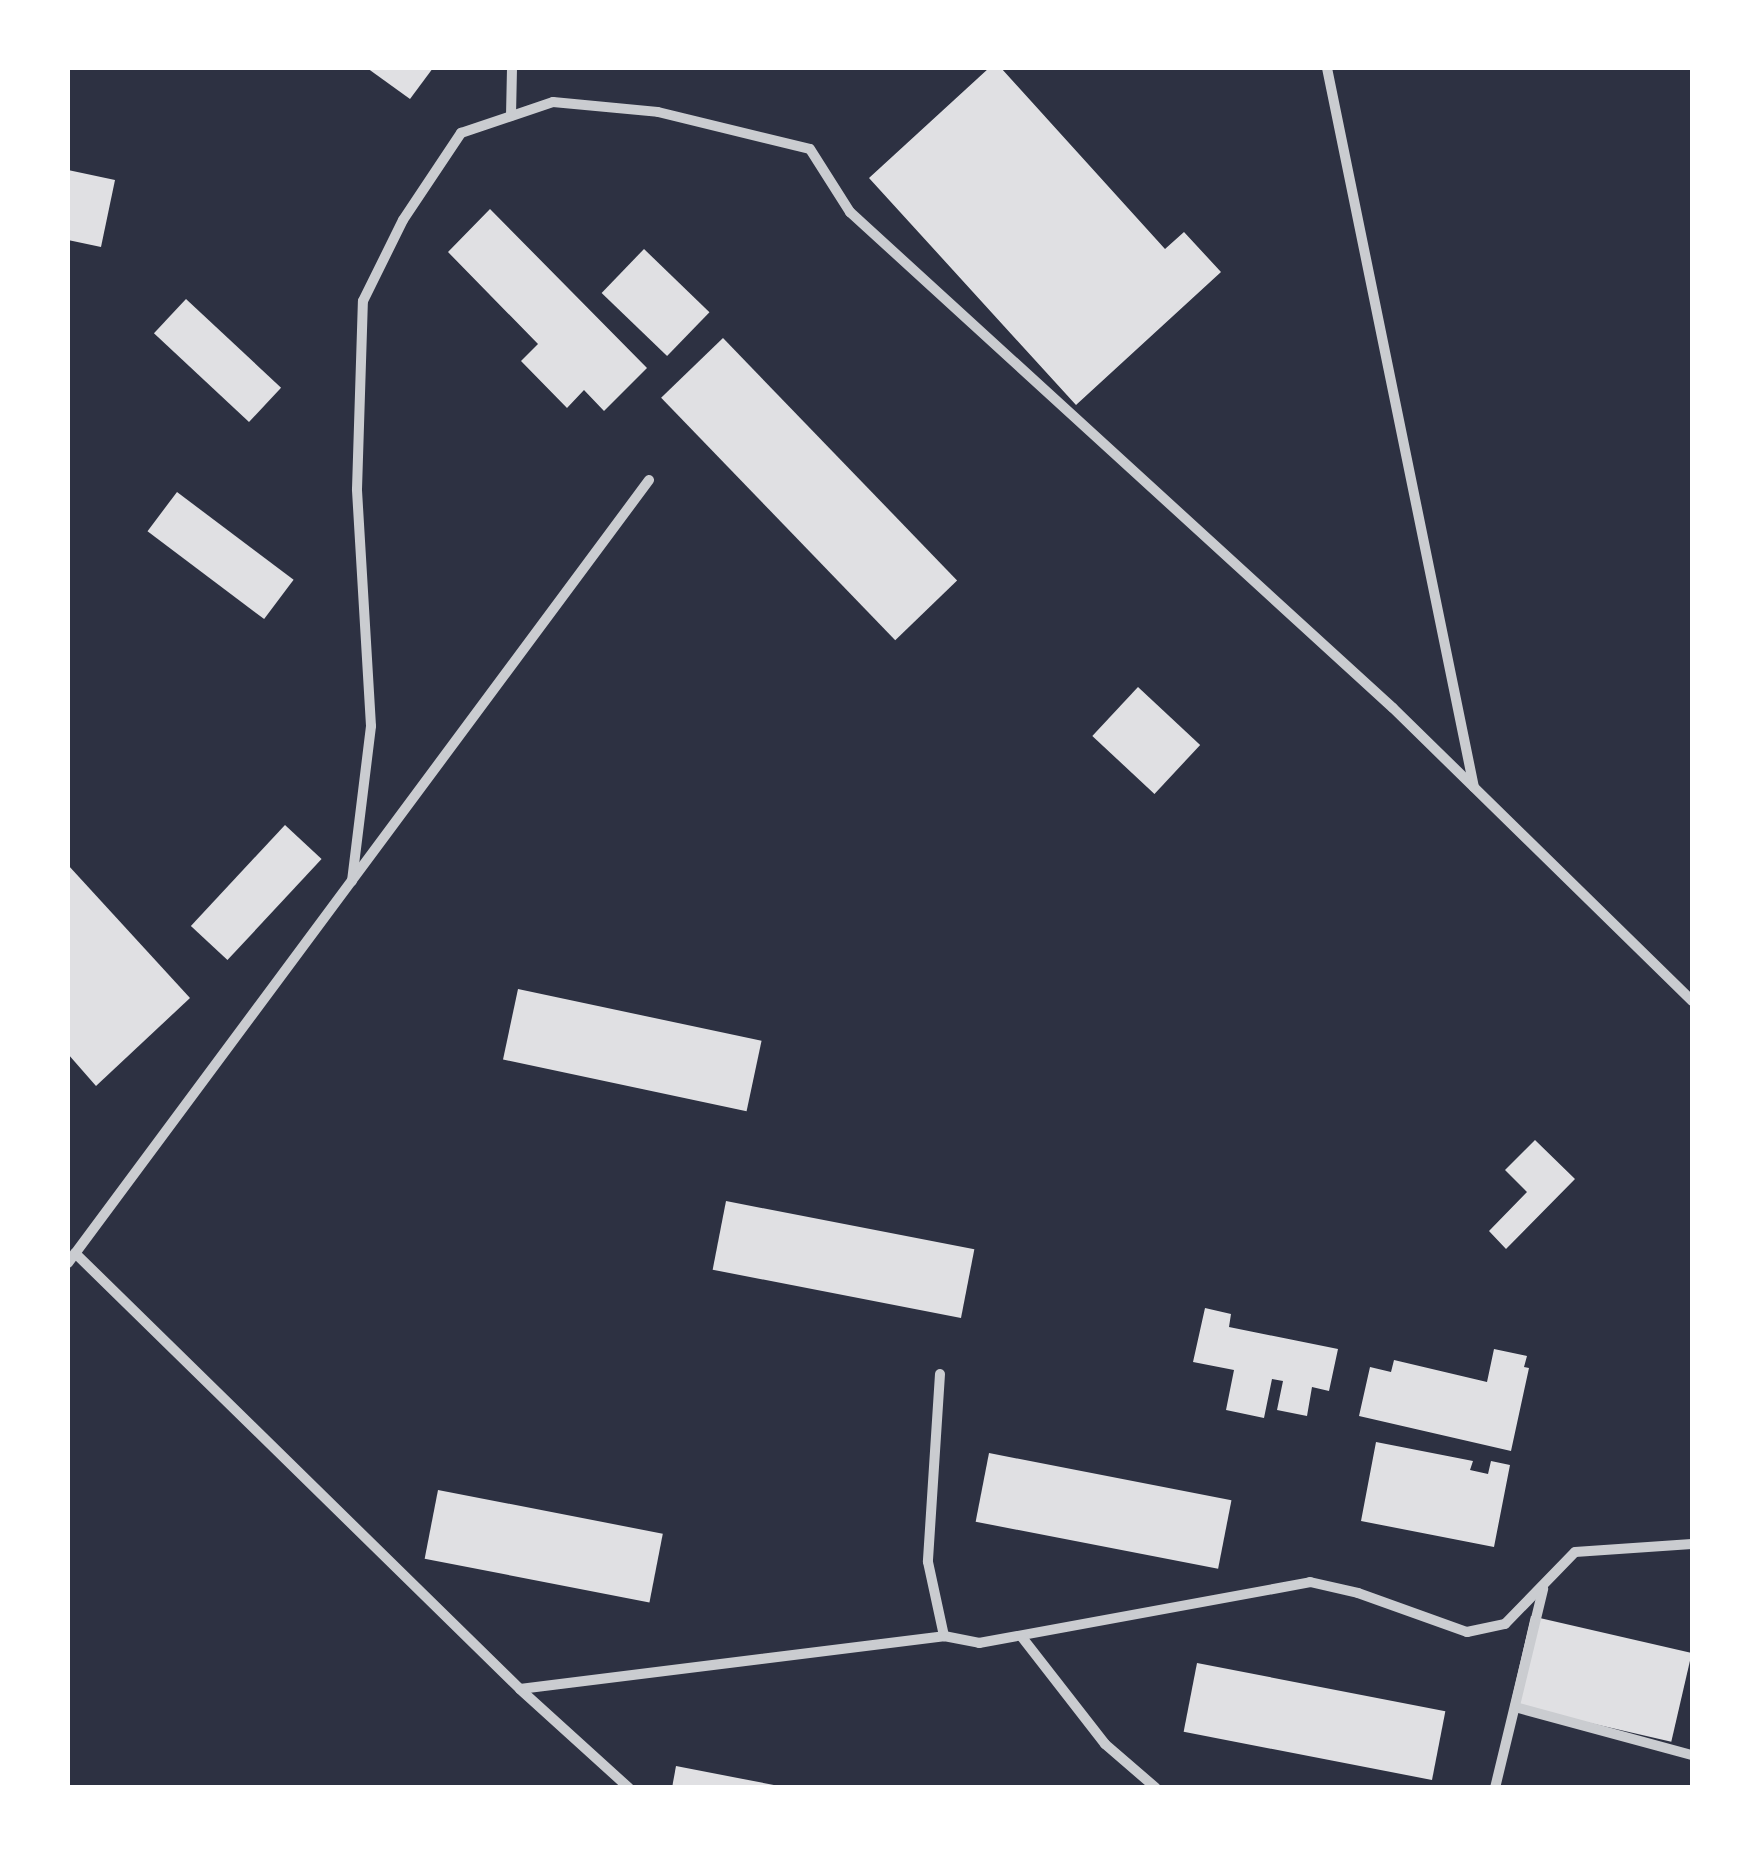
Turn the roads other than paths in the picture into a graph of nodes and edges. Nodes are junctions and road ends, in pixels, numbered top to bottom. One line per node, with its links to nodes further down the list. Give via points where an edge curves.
1 (512, 68): 3 (street)
2 (1327, 68): 5 (street)
3 (510, 116): 5 (street, via 553,102 658,112 810,148 850,212); 6 (street, via 460,133 403,220 363,300 357,489 371,726)
4 (648, 480): 6 (street)
5 (1474, 788): 7 (street)
6 (352, 881): 8 (street)
7 (1692, 1001)
8 (71, 1258): 14 (street)
9 (940, 1374): 12 (street, via 928,1562)
10 (1692, 1544): 11 (street, via 1575,1552)
11 (1544, 1588): 13 (street, via 1504,1624 1467,1632 1310,1582); 15 (street)
12 (944, 1636): 13 (street, via 979,1643); 14 (street)
13 (1021, 1636): 18 (street, via 1105,1744)
14 (520, 1689): 17 (street)
15 (1514, 1707): 16 (street); 19 (street)
16 (1692, 1755)
17 (629, 1788)
18 (1156, 1788)
19 (1495, 1788)

